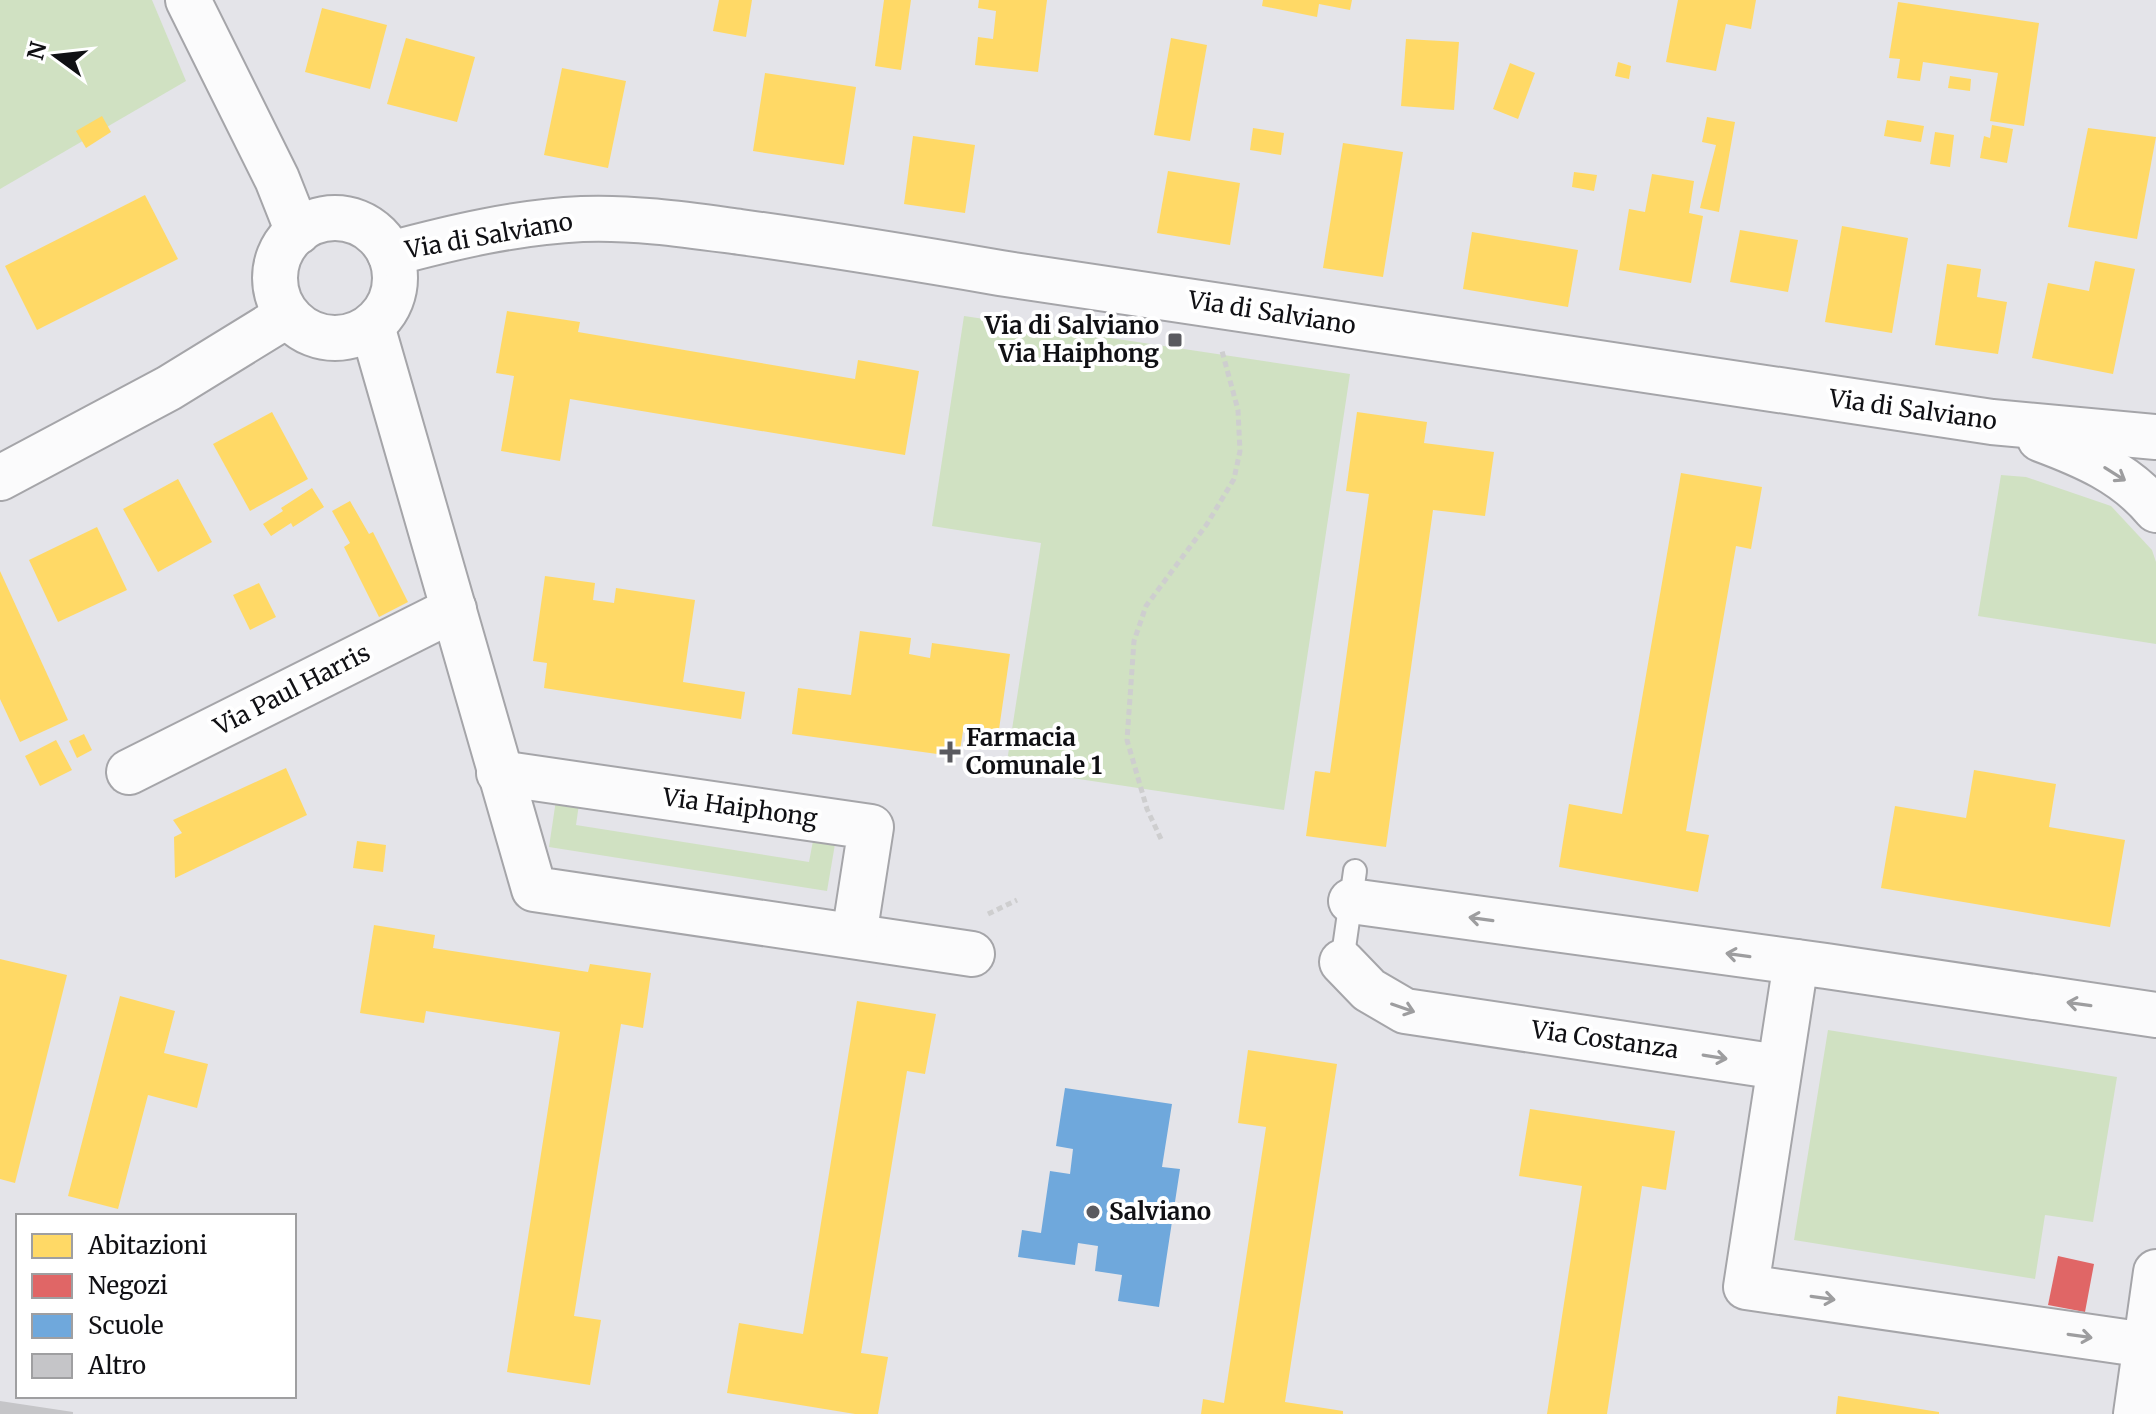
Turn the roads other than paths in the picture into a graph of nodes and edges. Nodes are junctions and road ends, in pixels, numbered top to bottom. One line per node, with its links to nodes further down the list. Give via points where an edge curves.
1 (188, 0): 2 (street)
2 (298, 232): 3 (street, via 328,218 347,219 380,238); 4 (street, via 282,250 276,268 275,287)
3 (390, 254): 5 (street, via 394,293); 6 (street, Via di Salviano, via 547,222 632,219 838,245)
4 (286, 316): 5 (street, via 306,332 323,337 349,337); 8 (street, via 169,388)
5 (372, 326): 10 (street)
6 (1992, 422): 7 (street, Via di Salviano); 9 (street, one-way to 9, via 2111,470)
7 (2156, 437)
8 (0, 478)
9 (2156, 510)
10 (454, 609): 11 (street, Via Paul Harris); 12 (street)
11 (129, 772)
12 (499, 773): 14 (street, via 534,889); 14 (street, Via Haiphong, via 871,827)
13 (1353, 886): 16 (lane); 17 (street, one-way to 13)
14 (854, 936): 15 (street)
15 (972, 954)
16 (1342, 962): 19 (street, Via Costanza, one-way to 19, via 1369,990 1405,1011)
17 (1796, 962): 18 (street, one-way to 17); 19 (street)
18 (2156, 1015)
19 (1779, 1067): 21 (street, one-way to 21, via 1746,1287)
20 (2156, 1272): 21 (street)
21 (2146, 1345): 22 (street)
22 (2136, 1414)

